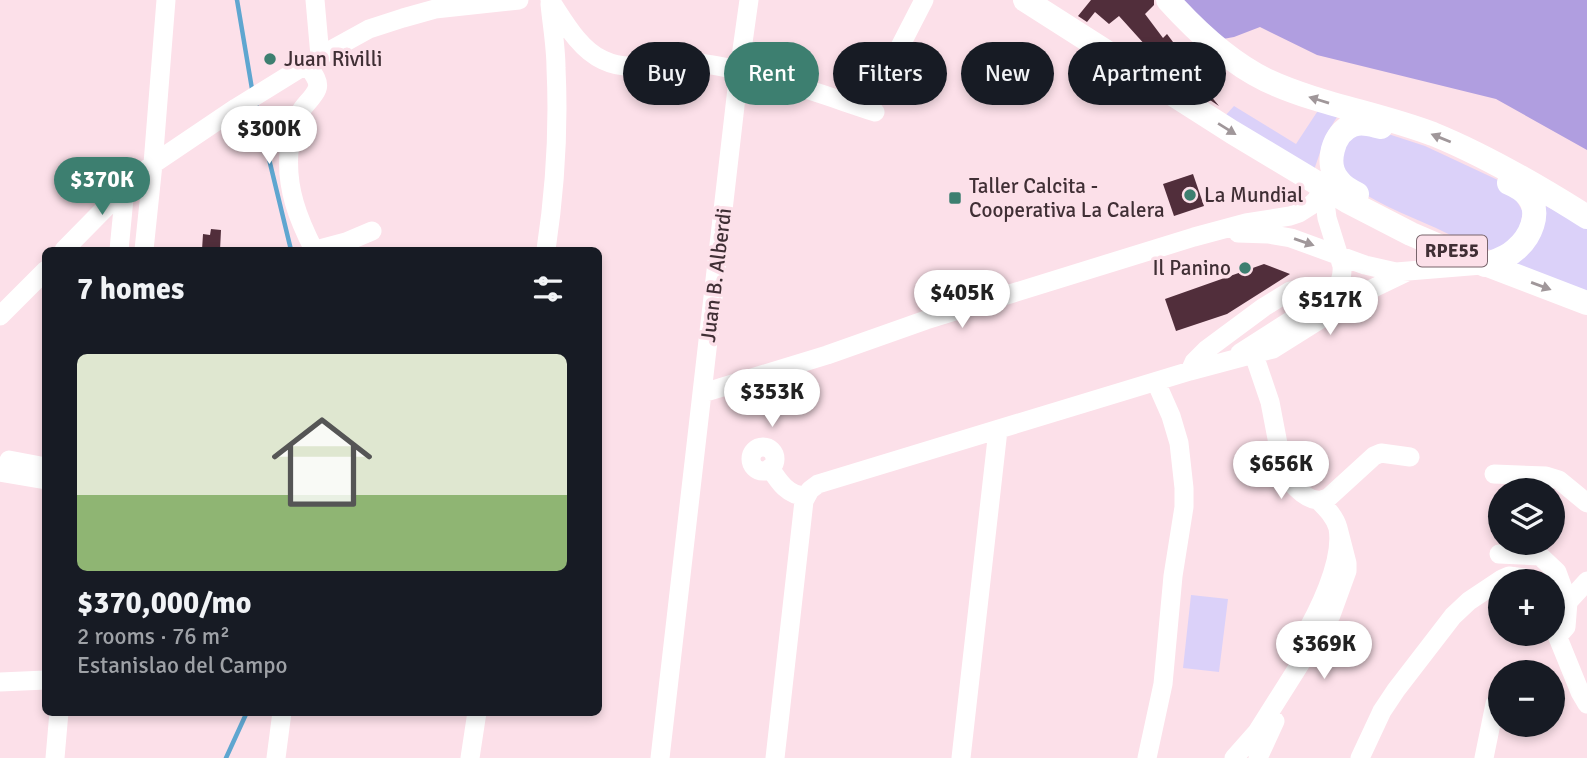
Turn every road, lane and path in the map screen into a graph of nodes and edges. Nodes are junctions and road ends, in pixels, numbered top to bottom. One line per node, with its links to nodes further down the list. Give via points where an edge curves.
1 (166, 0): 20 (street)
2 (316, 0): 12 (street)
3 (519, 0): 9 (street)
4 (549, 0): 13 (street, via 587,49 614,64 690,62); 32 (street, via 556,67 556,135)
5 (749, 0): 10 (street, Juan B. Alberdi)
6 (924, 0): 11 (street)
7 (1026, 0): 21 (main road, RPE55, one-way to 21)
8 (1168, 0): 17 (main road, one-way to 8, via 1318,100 1264,79 1224,53)
9 (435, 5): 12 (street, via 369,29)
10 (743, 42)
11 (902, 42)
12 (314, 61): 20 (street); 30 (street, via 317,89 301,112 289,151 291,196)
13 (724, 68)
14 (819, 94): 16 (street)
15 (735, 105): 44 (street, Juan B. Alberdi)
16 (875, 112)
17 (1409, 125): 18 (main road, via 1389,129 1352,125); 19 (main road, one-way to 17)
18 (1332, 149): 21 (main road); 23 (main road, RPE55, via 1338,180 1361,197)
19 (1478, 155): 24 (main road); 34 (main road, via 1493,173 1527,195 1534,214 1521,245)
20 (153, 164): 22 (street); 29 (street)
21 (1318, 184): 23 (main road, RPE55); 26 (street, via 1317,199 1299,213); 33 (street)
22 (125, 188): 27 (street); 28 (street)
23 (1373, 215): 34 (main road, RPE55)
24 (1587, 217)
25 (372, 231): 31 (street)
26 (1213, 232): 33 (street, one-way to 33, via 1279,236); 44 (street)
27 (68, 247)
28 (119, 247)
29 (144, 247)
30 (314, 247)
31 (327, 247)
32 (546, 247)
33 (1339, 256): 35 (street, via 1385,271); 37 (street)
34 (1485, 265): 35 (street); 38 (main road, RPE55, one-way to 38)
35 (1409, 271): 37 (street)
36 (42, 274): 39 (street)
37 (1341, 297): 40 (street, via 1273,349); 41 (street); 42 (street, via 1318,289 1290,291 1206,349)
38 (1587, 303)
39 (0, 316)
40 (1254, 355): 41 (street); 54 (street, via 1270,401 1283,470 1296,488)
41 (1231, 360): 42 (street)
42 (1190, 371): 43 (street)
43 (1156, 382): 45 (street); 78 (street, via 1179,443 1184,507 1163,684)
44 (703, 393): 75 (street, Juan B. Alberdi)
45 (998, 430): 53 (street, via 818,484); 77 (street)
46 (1410, 457): 54 (street, via 1374,456)
47 (0, 458): 48 (street)
48 (42, 466)
49 (770, 468): 53 (street, via 789,492)
50 (0, 472): 52 (street)
51 (1494, 474): 55 (street, via 1559,480)
52 (42, 479)
53 (806, 496): 76 (street)
54 (1319, 501): 56 (street)
55 (1587, 503)
56 (1338, 528): 60 (street, via 1348,571); 66 (street, via 1338,560 1319,607)
57 (1520, 555): 61 (street, via 1540,556 1557,572)
58 (1587, 581): 61 (street)
59 (1488, 588): 81 (street, via 1452,616 1382,711)
60 (1337, 599): 79 (street, via 1324,628 1257,732); 80 (street, via 1340,614 1334,628 1273,723)
61 (1568, 602): 62 (street)
62 (1565, 627)
63 (1562, 646): 67 (street)
64 (42, 680): 65 (street)
65 (0, 682)
66 (1268, 694)
67 (1587, 704)
68 (59, 716): 72 (street)
69 (281, 716): 73 (street)
70 (477, 716): 74 (street)
71 (1488, 737): 82 (street)
72 (55, 758)
73 (276, 758)
74 (470, 758)
75 (660, 758)
76 (775, 758)
77 (961, 758)
78 (1147, 758)
79 (1234, 758)
80 (1258, 758)
81 (1360, 758)
82 (1484, 758)

